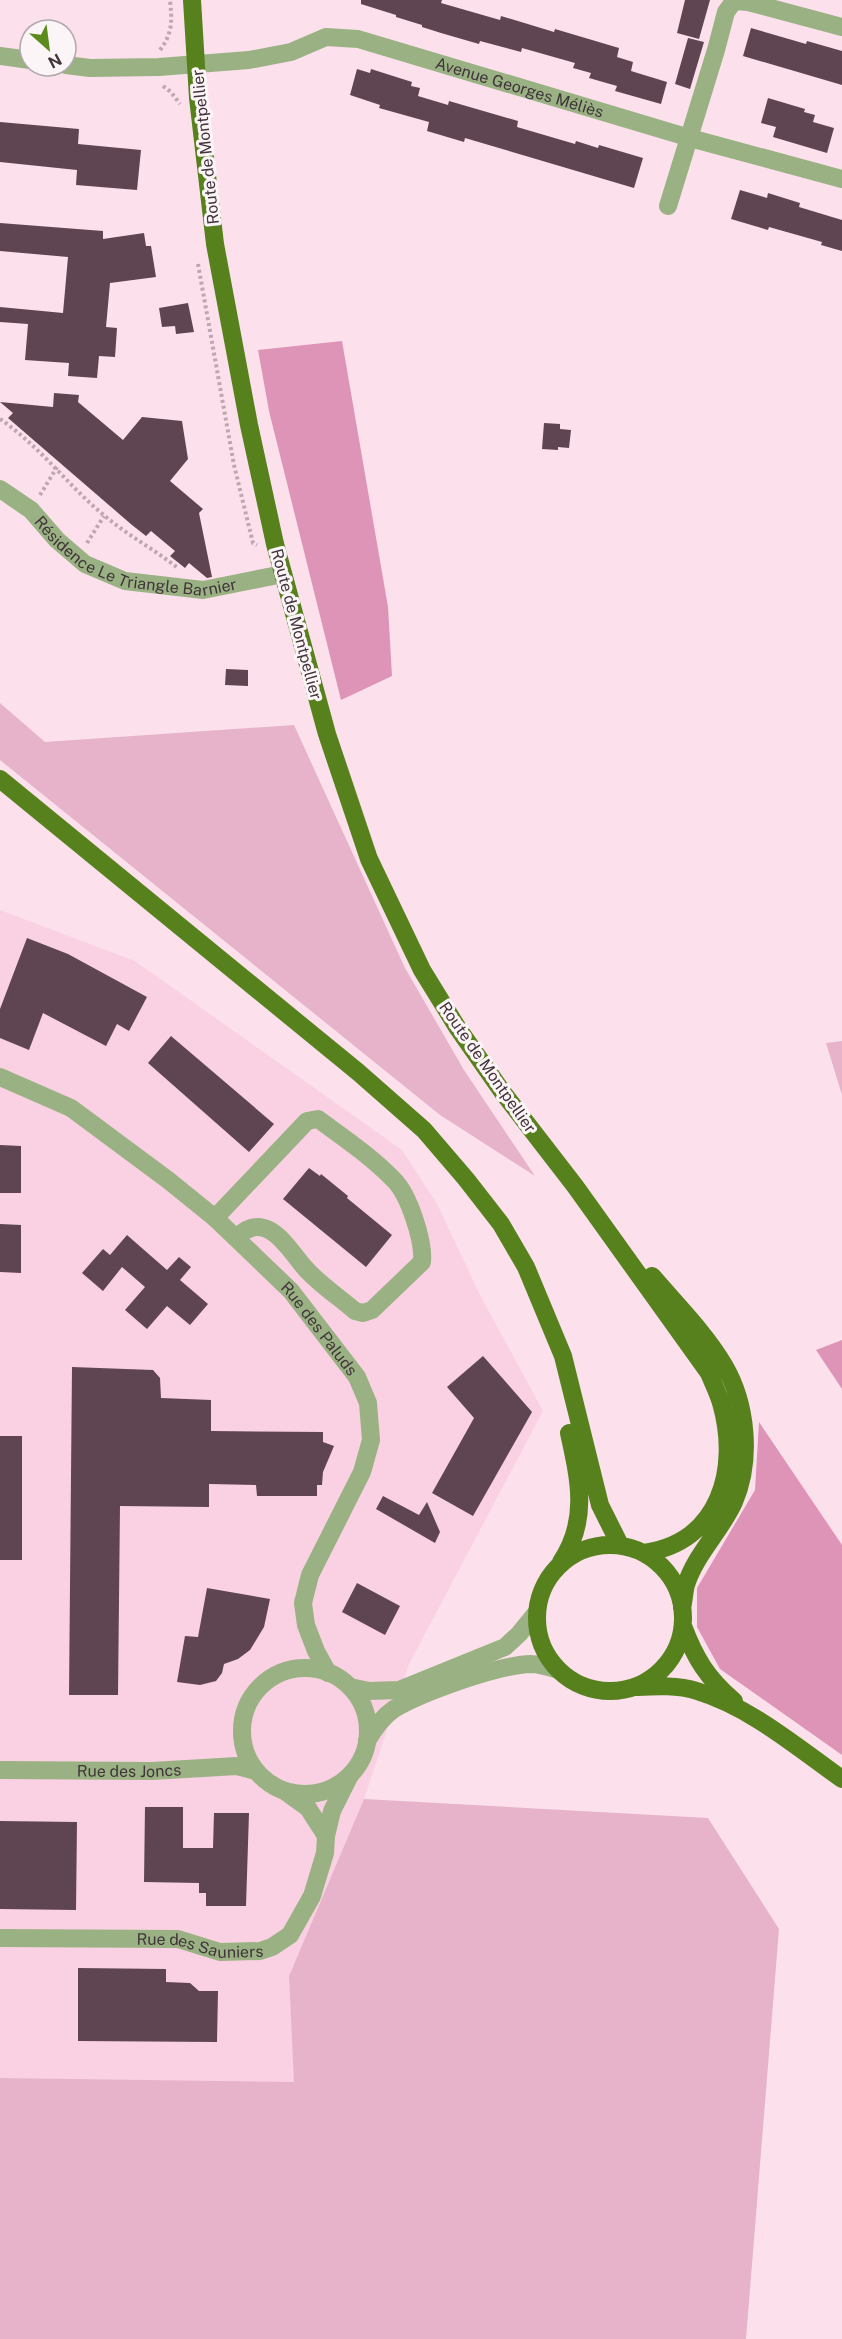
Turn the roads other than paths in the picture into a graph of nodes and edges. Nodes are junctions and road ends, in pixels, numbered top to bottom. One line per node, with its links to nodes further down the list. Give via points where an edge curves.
1 (192, 0): 5 (main road, Route de Montpellier)
2 (842, 27): 7 (street, via 734,1 726,12)
3 (0, 56): 4 (street)
4 (18, 58)
5 (196, 64): 6 (street, Avenue Georges Méliès); 7 (street, Avenue Georges Méliès, via 291,52 326,37 358,39); 11 (main road, Route de Montpellier, via 215,244)
6 (78, 66)
7 (690, 138): 8 (street, Avenue Georges Méliès); 9 (street)
8 (842, 179)
9 (668, 206)
10 (0, 489): 11 (street, Résidence Le Triangle Barnier, via 31,510 85,564 124,581 203,590)
11 (283, 574): 14 (main road, Route de Montpellier, via 327,734 369,859 422,970 457,1027)
12 (0, 779): 17 (main road, via 424,1130 501,1224 526,1267)
13 (0, 1077): 15 (street, Rue des Paluds, via 72,1108)
14 (575, 1186): 19 (main road, via 709,1373 721,1403 728,1457 715,1506 704,1524 682,1541 664,1550); 22 (main road, via 703,1336 724,1366 738,1397 744,1430 741,1481 734,1502 692,1571 686,1586)
15 (215, 1218): 16 (street, Rue des Paluds); 16 (street, via 307,1121 318,1119 396,1182 417,1222 422,1262 372,1310 363,1313 355,1311 305,1268 271,1230 254,1227)
16 (236, 1238): 24 (street, Rue des Paluds, via 291,1292 357,1377 368,1403 371,1440 362,1472 310,1575 303,1603 306,1625)
17 (545, 1313): 18 (main road, via 563,1356 600,1504); 20 (main road, via 579,1489 576,1532)
18 (620, 1545): 19 (main road); 20 (main road, via 593,1546)
19 (644, 1553): 22 (main road, via 674,1581)
20 (559, 1566): 21 (main road, via 544,1587)
21 (537, 1612): 23 (main road, via 541,1643); 25 (street, via 505,1647 399,1690)
22 (683, 1617): 26 (main road, via 677,1646 667,1664); 27 (main road, via 694,1655 706,1673)
23 (558, 1670): 26 (main road, via 587,1687 610,1691); 28 (street, via 538,1664 503,1667 417,1697 377,1724)
24 (328, 1673): 25 (street); 30 (street, via 299,1668 284,1672 270,1678 250,1700 243,1721 243,1744)
25 (350, 1687): 28 (street, via 365,1712)
26 (633, 1687): 27 (main road, via 696,1691)
27 (751, 1716): 32 (main road)
28 (367, 1741): 31 (street)
29 (0, 1770): 30 (street, Rue des Joncs, via 152,1771 237,1766)
30 (256, 1771): 33 (street)
31 (350, 1775): 33 (street, via 319,1792); 34 (street, Rue des Sauniers, via 332,1811)
32 (842, 1779)
33 (285, 1791): 34 (street, via 308,1808)
34 (326, 1836): 35 (street, Rue des Sauniers, via 319,1875 298,1923 282,1942 260,1951 220,1952 178,1939)
35 (0, 1938)

